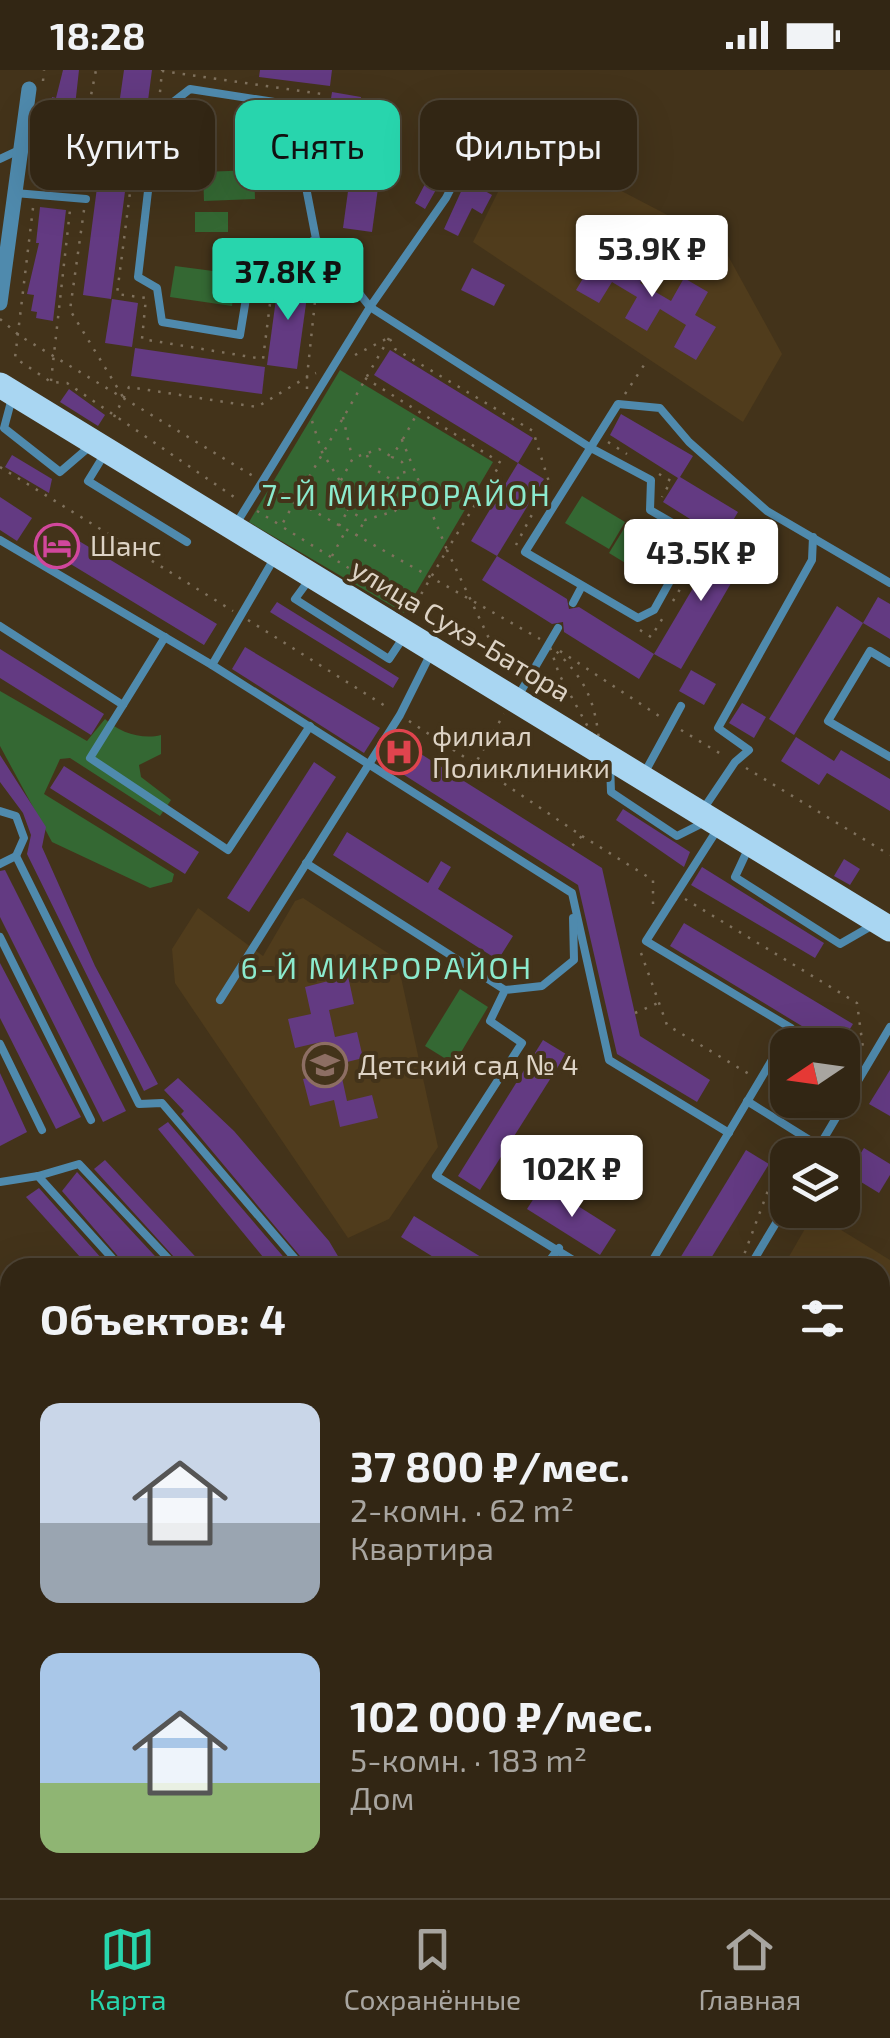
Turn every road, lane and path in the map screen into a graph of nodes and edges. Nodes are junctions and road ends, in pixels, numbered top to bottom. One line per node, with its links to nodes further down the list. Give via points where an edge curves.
1 (96, 70): 11 (path)
2 (35, 79): 5 (street)
3 (322, 94): 4 (path, via 162,71)
4 (159, 100)
5 (21, 149): 6 (lane); 9 (street)
6 (0, 158)
7 (131, 190): 15 (path, via 118,294 146,298 142,339 263,359 274,272)
8 (450, 190): 17 (lane)
9 (15, 194): 10 (lane); 16 (street)
10 (35, 195): 11 (lane); 19 (path)
11 (71, 198): 12 (lane); 20 (path)
12 (86, 199): 24 (path, via 70,310)
13 (316, 239): 13 (lane, via 305,182 313,108 190,89 172,103 169,120 155,132 138,276 157,288 162,322 240,336 255,244 297,250); 17 (lane)
14 (319, 261): 15 (path)
15 (317, 278): 24 (path, via 307,377 257,407 129,387)
16 (0, 300)
17 (370, 307): 32 (lane); 41 (lane)
18 (0, 319): 19 (path)
19 (20, 336): 20 (path); 22 (path, via 15,358)
20 (54, 356): 22 (path); 24 (path)
21 (648, 359): 25 (path)
22 (50, 382): 28 (path, via 68,383)
23 (7, 389): 31 (main road, улица Сухэ-Батора); 31 (lane, via 4,428 60,472)
24 (123, 398): 28 (path); 41 (path)
25 (618, 404): 29 (lane); 53 (lane, via 660,408 767,511)
26 (418, 412): 30 (path)
27 (342, 416): 33 (path); 37 (path); 58 (path, via 389,338 395,349 533,431 549,482 515,542)
28 (114, 417): 44 (path)
29 (598, 436): 32 (lane); 35 (path)
30 (402, 440): 36 (path); 59 (path, via 446,550)
31 (100, 447): 49 (main road, улица Сухэ-Батора); 55 (lane, via 88,481)
32 (591, 448): 61 (lane, via 525,552); 61 (lane, via 651,480 650,510 695,536 654,610 638,618)
33 (322, 452): 40 (path); 42 (path)
34 (367, 454): 36 (path); 37 (path); 39 (path, via 370,466 390,480)
35 (628, 454)
36 (392, 456): 39 (path, via 402,462)
37 (353, 458): 40 (path)
38 (656, 472): 43 (path, via 671,481)
39 (405, 477): 46 (path, via 408,489 395,511)
40 (340, 482): 45 (path)
41 (265, 484): 42 (path); 44 (lane)
42 (293, 500): 47 (path); 48 (path)
43 (658, 505)
44 (248, 506): 47 (path); 49 (lane)
45 (348, 510): 46 (path); 48 (path)
46 (365, 520): 52 (path)
47 (281, 526): 57 (path)
48 (339, 526): 51 (path)
49 (233, 528): 56 (main road, улица Сухэ-Батора)
50 (698, 529): 65 (path, via 711,537 651,636)
51 (346, 530): 52 (path); 57 (path)
52 (356, 536): 59 (path)
53 (813, 537): 60 (lane); 78 (lane, via 812,560 718,728 749,750)
54 (0, 540): 66 (lane)
55 (187, 542)
56 (276, 555): 68 (main road, улица Сухэ-Батора); 70 (lane)
57 (332, 558): 59 (path, via 413,608)
58 (522, 560)
59 (430, 580): 67 (path)
60 (890, 583)
61 (582, 586): 62 (lane)
62 (572, 603)
63 (0, 626): 72 (lane)
64 (558, 628): 67 (lane)
65 (637, 628)
66 (164, 637): 70 (lane); 72 (lane)
67 (549, 644): 71 (lane); 74 (path); 76 (path); 76 (path, via 582,677)
68 (434, 647): 71 (main road, улица Сухэ-Батора); 80 (lane)
69 (890, 662): 77 (lane, via 870,651 828,721)
70 (212, 665): 75 (lane)
71 (517, 698): 76 (main road, улица Сухэ-Батора)
72 (124, 705): 75 (lane, via 90,758 228,850)
73 (681, 706): 74 (lane)
74 (671, 724): 78 (path); 81 (lane)
75 (310, 726): 80 (lane)
76 (604, 752): 81 (main road, улица Сухэ-Батора); 83 (lane, via 611,792 677,836)
77 (890, 756)
78 (735, 762): 83 (lane); 86 (path)
79 (475, 764): 85 (path, via 582,836)
80 (368, 766): 88 (lane); 91 (lane)
81 (643, 776): 83 (main road, улица Сухэ-Батора)
82 (0, 812): 87 (lane, via 16,816 24,838)
83 (711, 818): 84 (main road, улица Сухэ-Батора); 92 (lane)
84 (751, 843): 93 (main road, улица Сухэ-Батора); 93 (lane, via 735,877 840,944)
85 (570, 848)
86 (890, 854)
87 (16, 856): 89 (lane); 115 (lane, via 139,1104 162,1103)
88 (306, 863): 95 (lane); 96 (lane)
89 (0, 864)
90 (654, 880): 92 (path)
91 (572, 893): 95 (lane, via 574,960 542,986); 105 (lane, via 609,1060)
92 (676, 893): 101 (path, via 857,1003); 102 (lane, via 646,941 791,1028)
93 (884, 926)
94 (0, 937): 103 (lane)
95 (505, 990): 112 (lane, via 490,1021 522,1043 436,1176)
96 (220, 1000)
97 (659, 1003): 98 (path)
98 (635, 1013)
99 (889, 1029): 107 (lane)
100 (0, 1044): 104 (lane)
101 (864, 1058)
102 (748, 1101): 105 (lane); 106 (lane)
103 (91, 1120)
104 (42, 1130)
105 (729, 1133): 118 (lane)
106 (799, 1138)
107 (825, 1138)
108 (38, 1176): 109 (lane); 113 (lane); 114 (lane, via 80,1164)
109 (0, 1182)
110 (770, 1183): 119 (path)
111 (772, 1228): 120 (lane)
112 (559, 1248): 116 (lane); 117 (lane)
113 (112, 1258)
114 (167, 1258)
115 (294, 1258)
116 (552, 1258)
117 (572, 1258)
118 (654, 1258)
119 (740, 1258)
120 (754, 1258)

